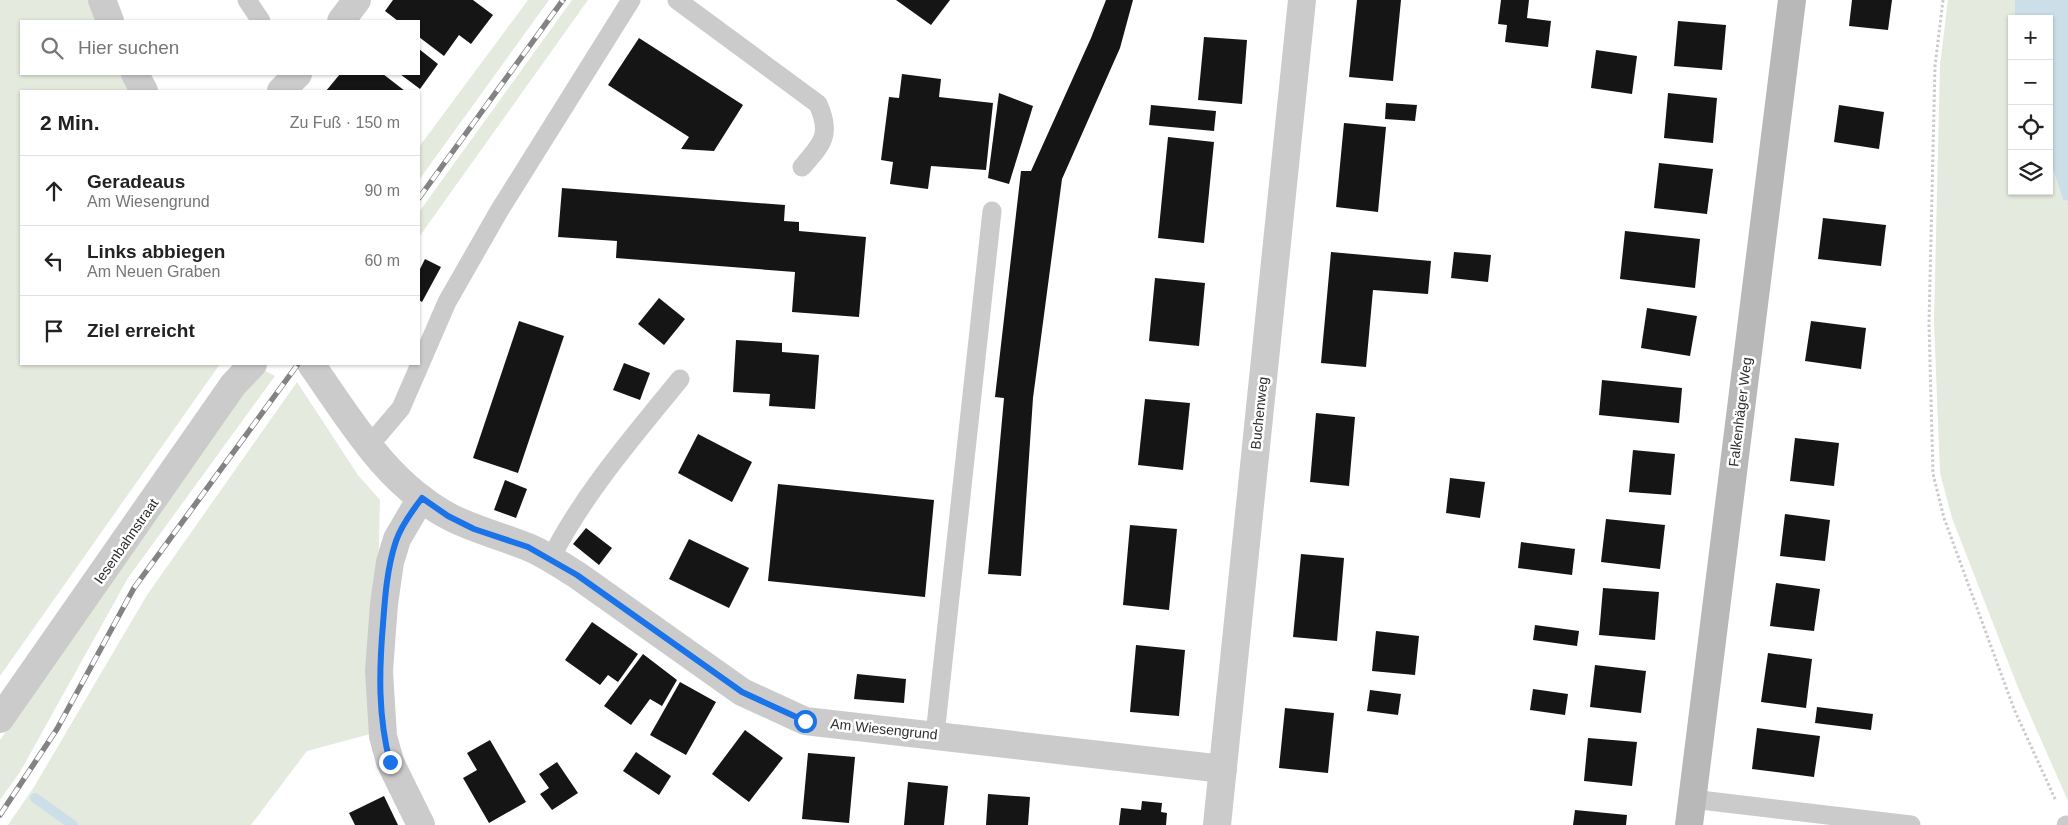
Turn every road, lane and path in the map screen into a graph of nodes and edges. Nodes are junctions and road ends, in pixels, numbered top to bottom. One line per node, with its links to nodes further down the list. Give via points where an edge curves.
1 (102, 0): 9 (street)
2 (247, 0): 10 (lane)
3 (357, 0): 11 (street)
4 (631, 0): 18 (lane, via 499,211 447,302)
5 (677, 0): 16 (lane, via 818,104 826,120 821,145)
6 (1302, 0): 28 (street, Buchenweg)
7 (1792, 0): 29 (street, Falkenhäger Weg)
8 (1943, 0): 34 (path, via 1935,66 1929,303 1933,474 1944,518 2014,709)
9 (110, 20)
10 (261, 20)
11 (342, 20)
12 (136, 75): 14 (street)
13 (297, 75): 15 (street)
14 (143, 90)
15 (282, 90)
16 (802, 167)
17 (992, 211): 27 (lane)
18 (420, 364)
19 (252, 365): 26 (street, Iesenbahnstraat, via 233,385)
20 (312, 365): 23 (street, Am Wiesengrund)
21 (420, 365): 23 (lane, via 401,408)
22 (680, 379): 25 (lane, via 606,472)
23 (366, 443): 24 (street, Am Wiesengrund, via 400,481)
24 (422, 498): 25 (street, Am Wiesengrund, via 474,529); 30 (street, via 397,539 390,562 379,671 383,736 390,762)
25 (551, 558): 27 (street, Am Wiesengrund, via 742,692 805,721)
26 (0, 719)
27 (935, 735): 28 (street, Am Wiesengrund)
28 (1223, 769): 31 (street, Buchenweg)
29 (1692, 798): 32 (street, Falkenhäger Weg); 33 (lane)
30 (421, 825)
31 (1217, 825)
32 (1689, 825)
33 (1911, 825)
34 (2066, 825)

